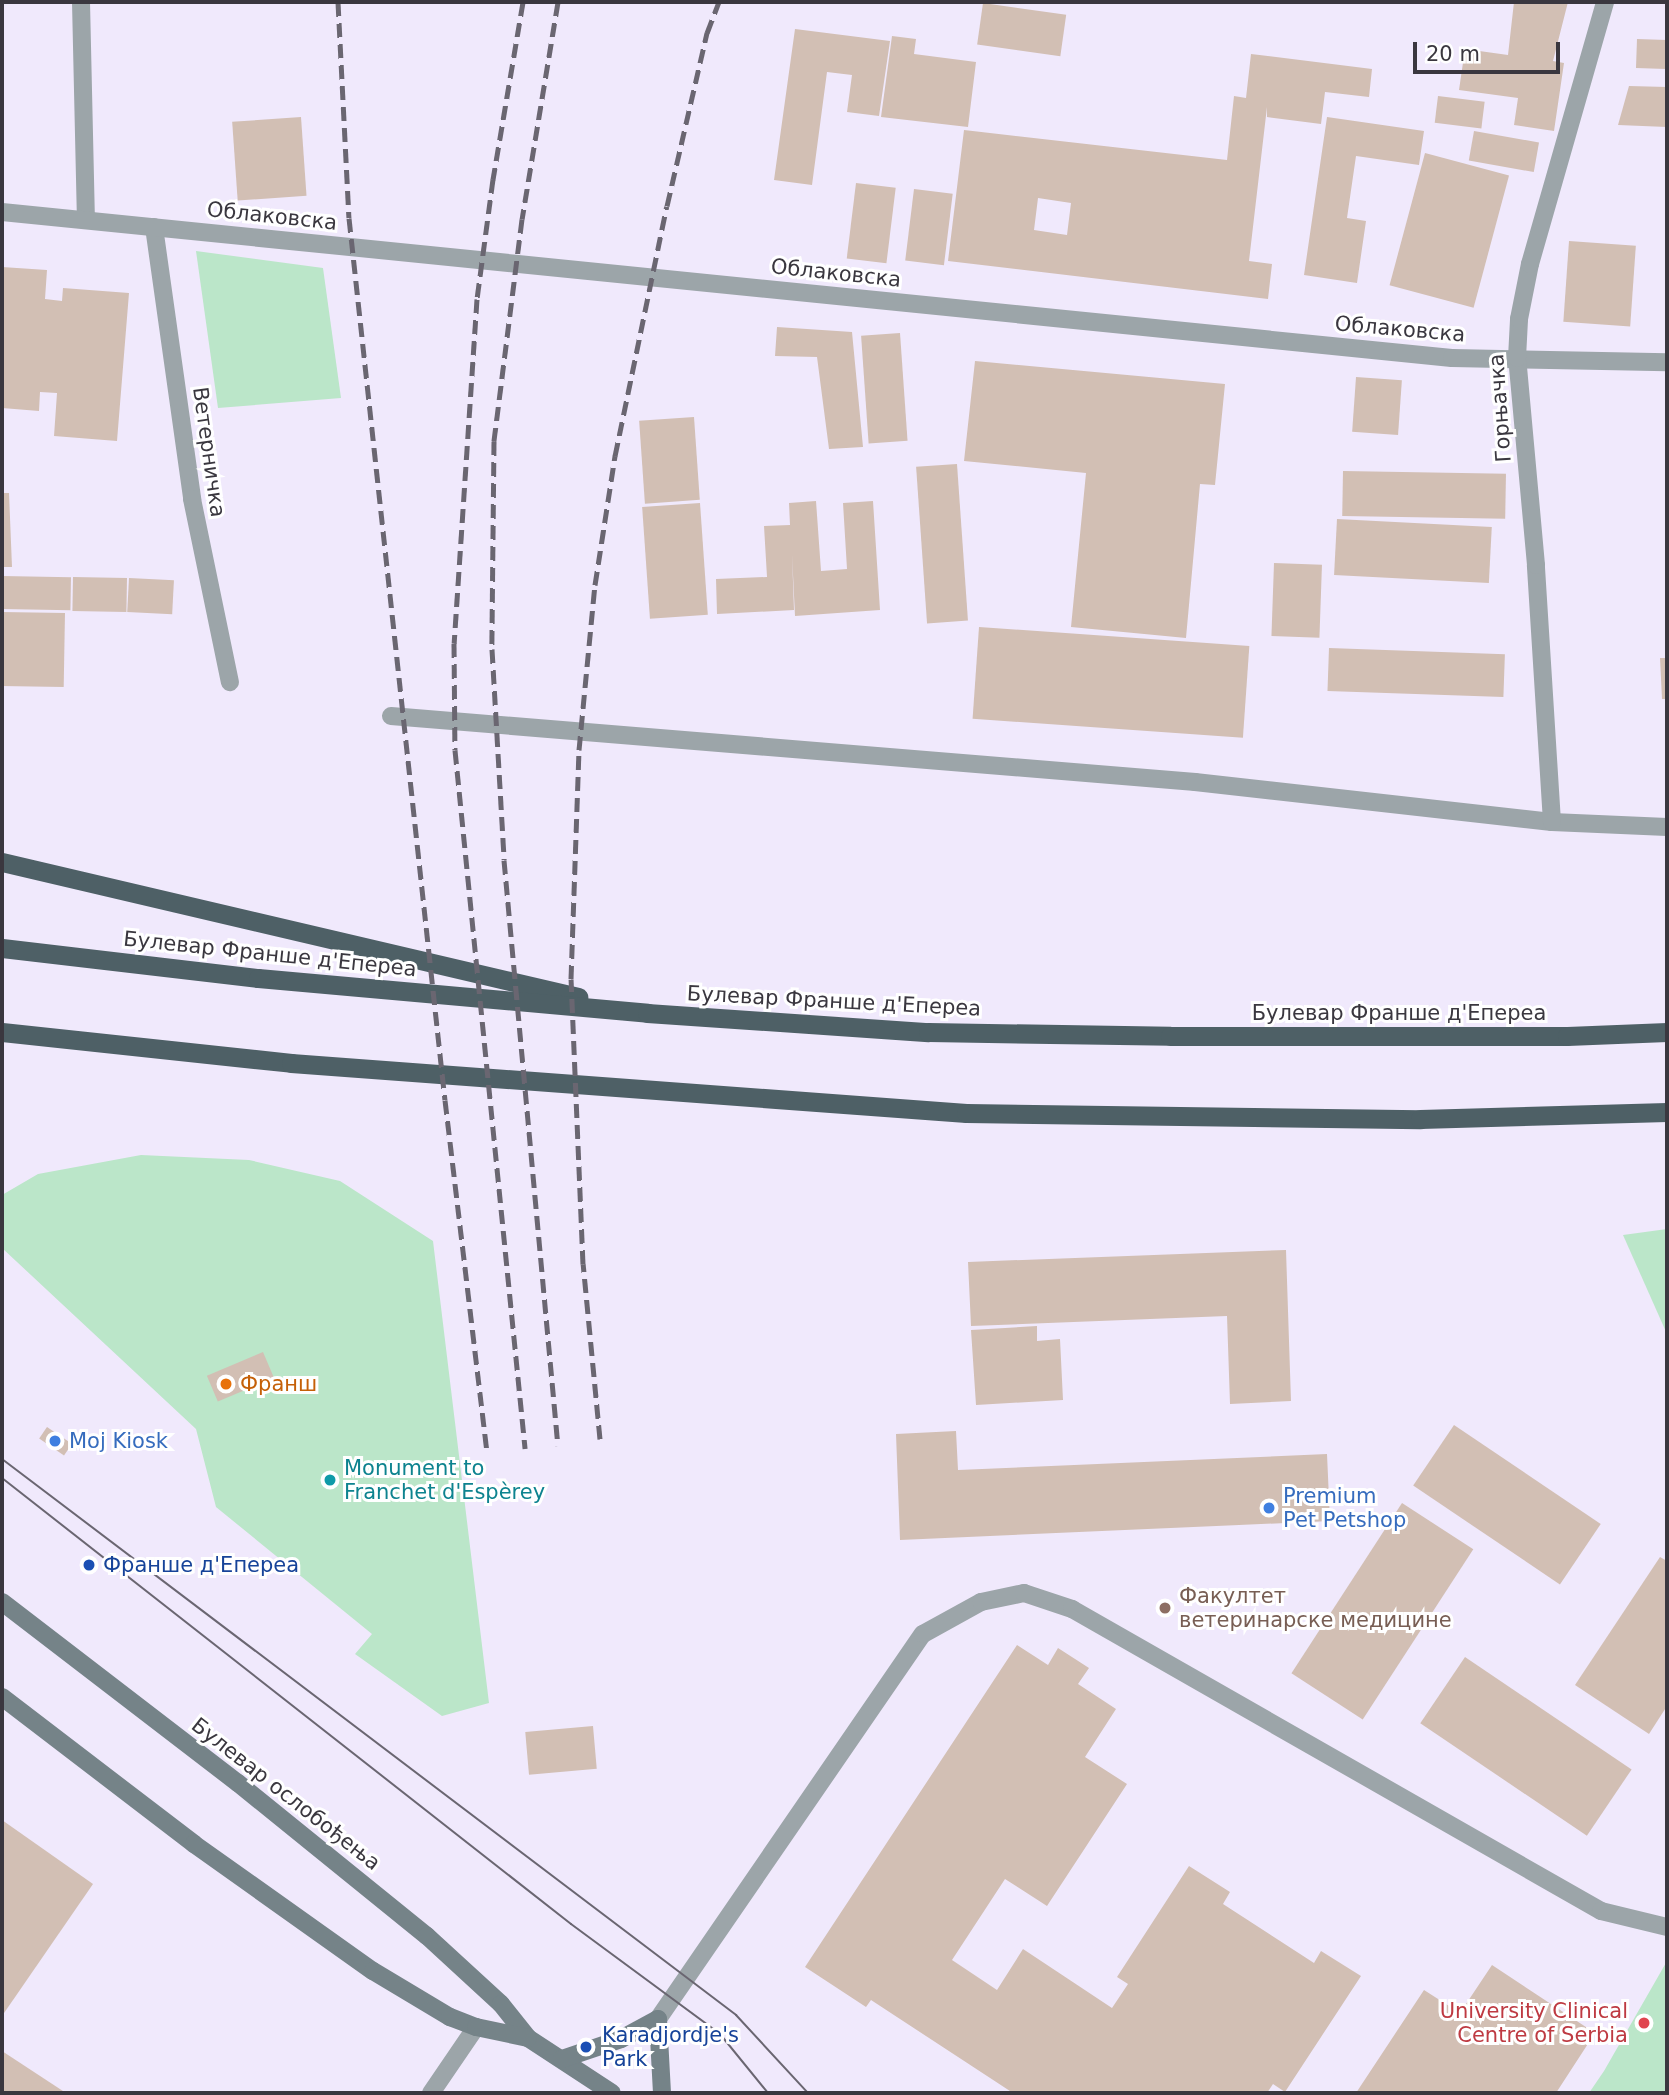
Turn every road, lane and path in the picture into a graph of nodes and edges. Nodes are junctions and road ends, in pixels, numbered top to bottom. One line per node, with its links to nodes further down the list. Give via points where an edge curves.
1 (81, 2): 4 (street)
2 (1605, 2): 6 (street, Горњачка, via 1530,264)
3 (2, 212): 4 (street, Облаковска)
4 (86, 220): 5 (street, Облаковска)
5 (154, 227): 6 (street, Облаковска, via 1439,356); 8 (street, Ветерничка, via 192,499)
6 (1517, 358): 7 (street, Облаковска); 10 (street, Горњачка)
7 (1667, 362)
8 (230, 682)
9 (391, 716): 10 (street, via 1195,782)
10 (1552, 822): 11 (street)
11 (1667, 827)
12 (2, 862): 14 (highway)
13 (2, 948): 14 (highway, Булевар Франше д'Епереа, via 272,979)
14 (647, 1013): 16 (highway, Булевар Франше д'Епереа, via 942,1032 1567,1036)
15 (2, 1032): 17 (highway, via 304,1064 966,1113 1420,1119)
16 (1667, 1032)
17 (1667, 1112)
18 (2, 1602): 23 (main road, Булевар ослобођења, via 238,1783 427,1936 501,2004)
19 (2, 1697): 22 (main road, Булевар ослобођења, via 194,1844 373,1971 450,2017)
20 (1667, 1927): 21 (street, via 1601,1911 1072,1609 1024,1593 981,1602 923,1634)
21 (658, 2019): 24 (main road, via 621,2039); 27 (main road)
22 (476, 2027): 23 (main road, Булевар ослобођења); 25 (street)
23 (528, 2038): 24 (main road, Булевар ослобођења)
24 (562, 2059): 26 (main road, Булевар ослобођења)
25 (431, 2093)
26 (612, 2093)
27 (662, 2093)

